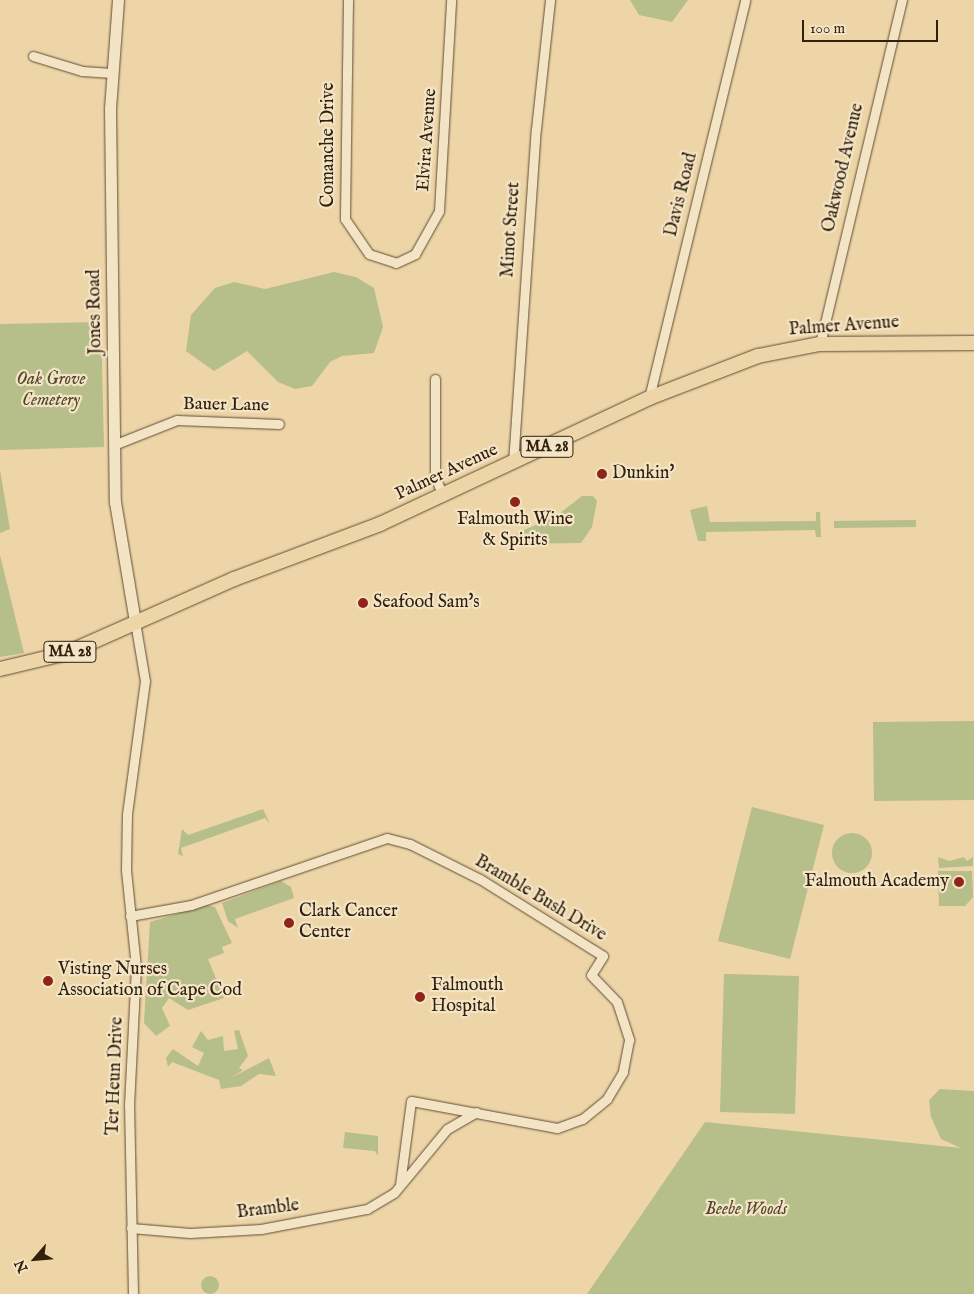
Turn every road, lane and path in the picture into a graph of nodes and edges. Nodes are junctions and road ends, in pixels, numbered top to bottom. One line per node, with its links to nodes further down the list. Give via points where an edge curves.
1 (118, 0): 8 (main road, Jones Road)
2 (348, 0): 9 (street, Comanche Drive, via 345,219 369,254)
3 (451, 0): 9 (street, Elvira Avenue, via 439,211 414,254)
4 (550, 0): 16 (street, Minot Street, via 536,129)
5 (745, 0): 13 (street, Davis Road)
6 (902, 0): 11 (street, Oakwood Avenue)
7 (33, 56): 8 (street, via 82,71)
8 (112, 73): 15 (main road, Jones Road)
9 (396, 263)
10 (974, 343): 11 (highway, Palmer Avenue / MA 28)
11 (820, 344): 13 (highway, Palmer Avenue / MA 28, via 758,356)
12 (435, 379): 17 (street, via 435,476)
13 (649, 398): 16 (highway, Palmer Avenue / MA 28)
14 (279, 424): 15 (street, Bauer Lane, via 177,420)
15 (116, 444): 18 (main road, Jones Road, via 118,532)
16 (513, 463): 17 (highway, Palmer Avenue / MA 28)
17 (442, 497): 18 (highway, Palmer Avenue / MA 28)
18 (135, 622): 19 (highway, Palmer Avenue / MA 28, via 67,653); 20 (street, Ter Heun Drive, via 145,681 127,814)
19 (0, 669)
20 (130, 916): 21 (street, Bramble Bush Drive, via 191,905 382,838 410,844 506,894 603,956 591,975 618,1002 629,1040 623,1072 607,1099 582,1119 557,1128); 23 (street, Ter Heun Drive, via 136,967 129,1105)
21 (477, 1112): 22 (street, Bramble, via 439,1137); 22 (street, Bramble Bush Drive, via 411,1101)
22 (400, 1185): 23 (street, Bramble, via 386,1200 367,1209 288,1226 203,1233)
23 (131, 1228): 24 (street, Ter Heun Drive)
24 (133, 1294)

